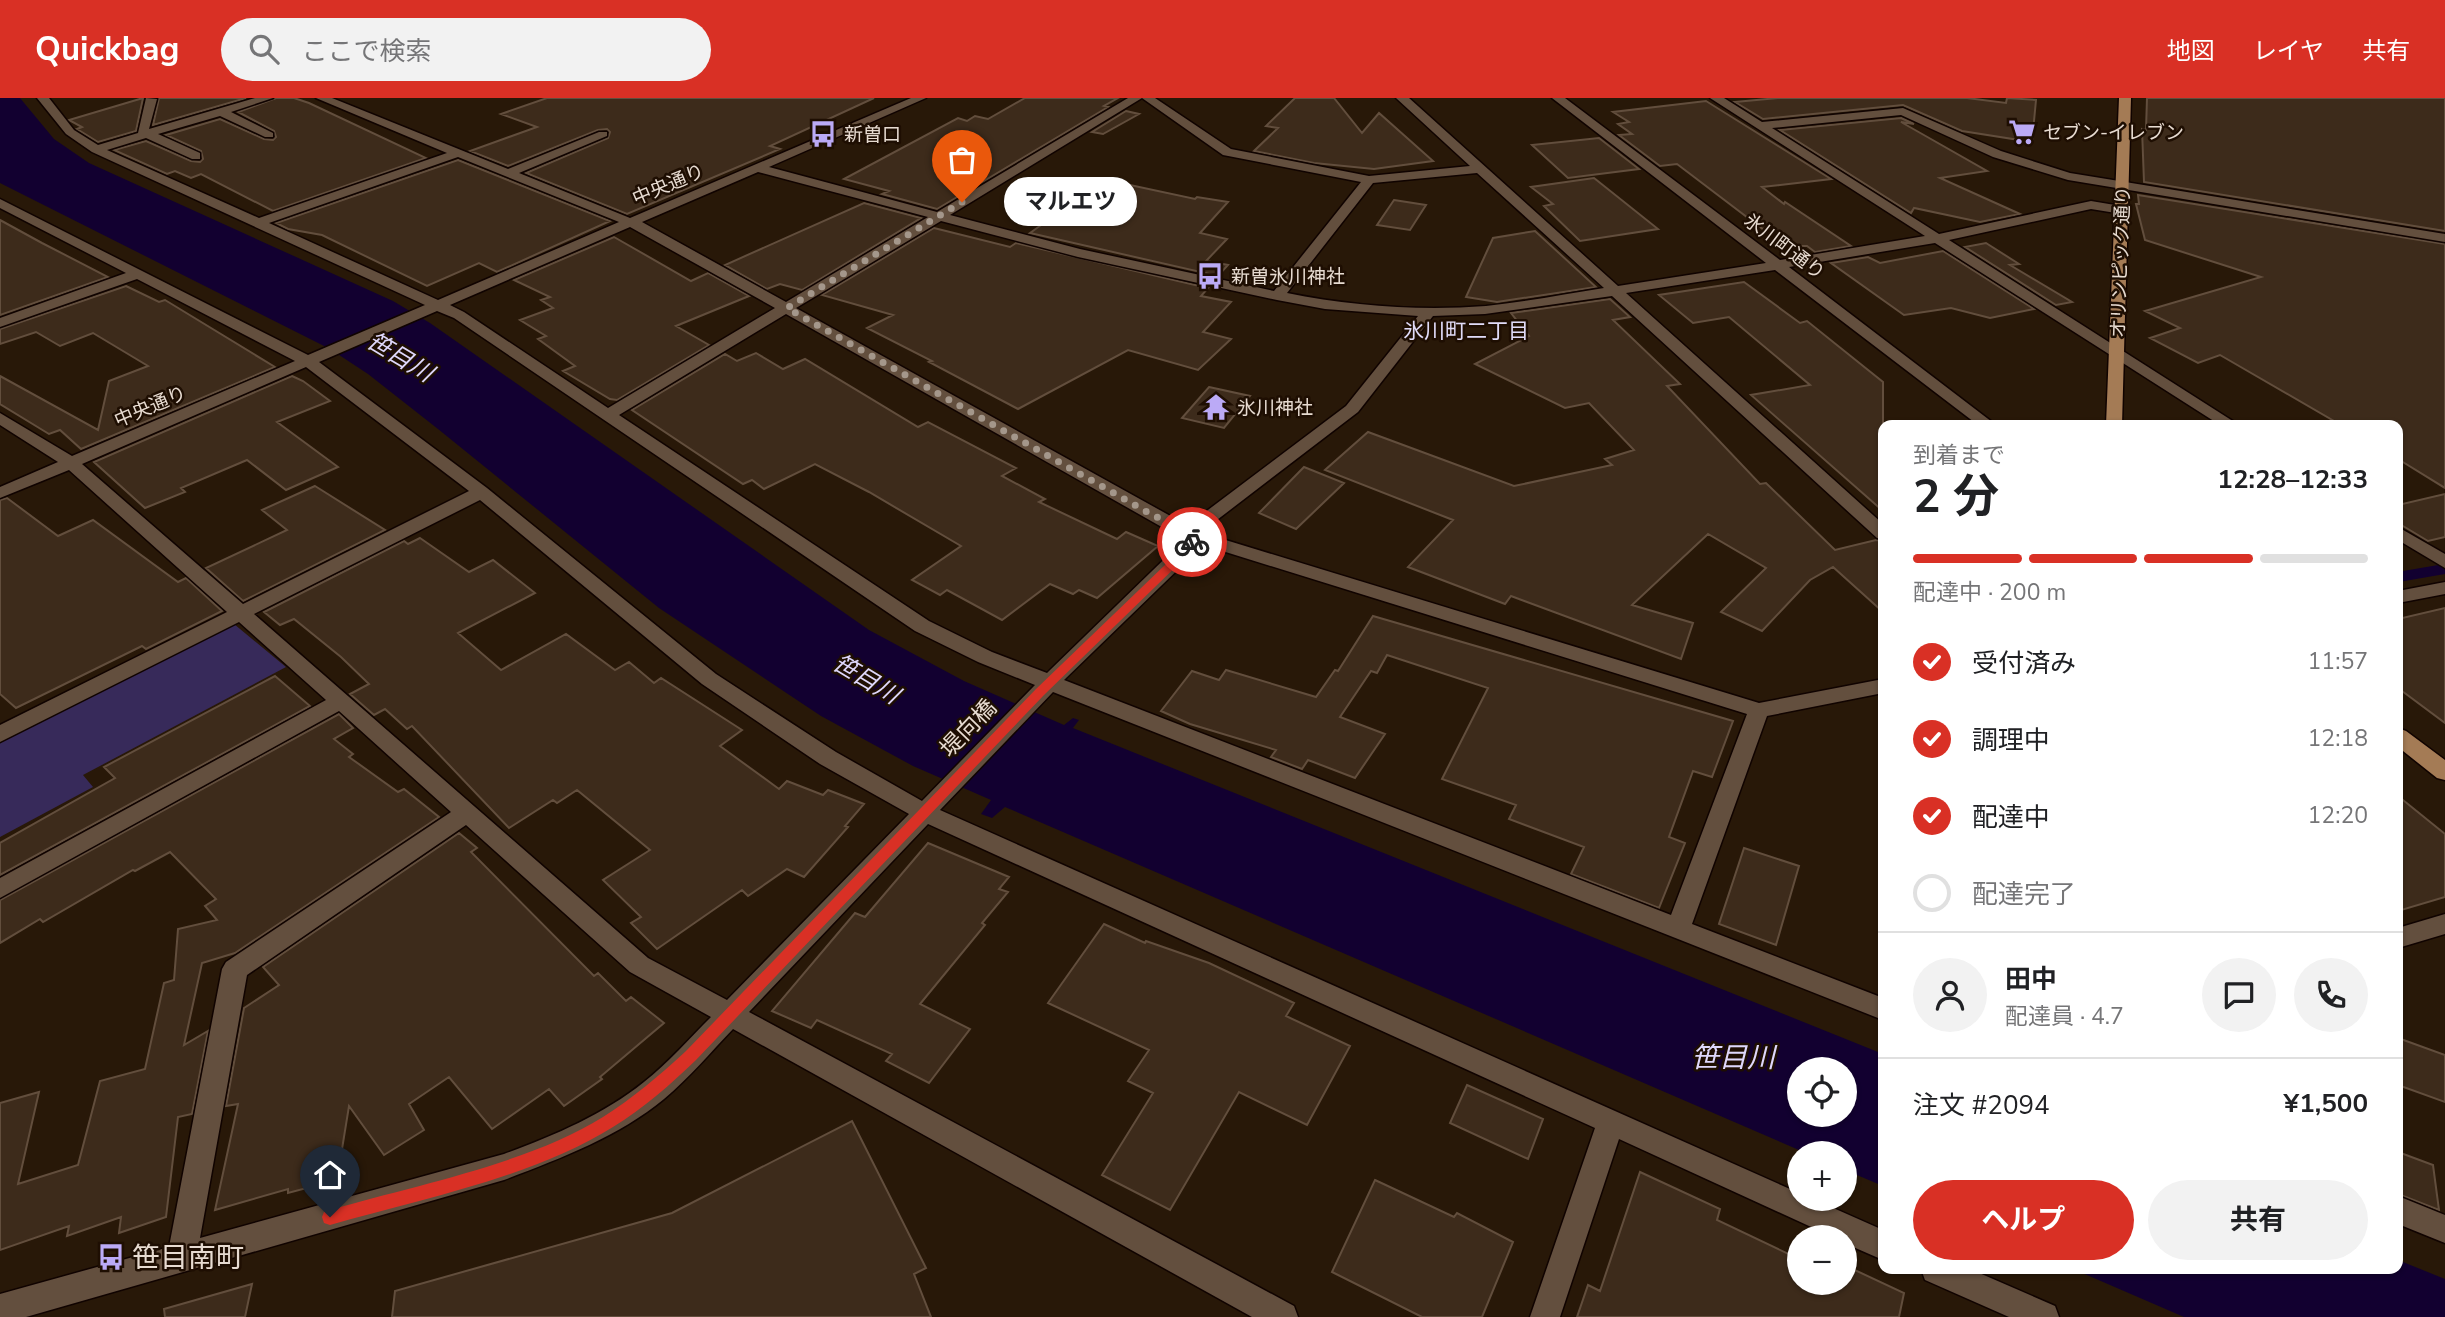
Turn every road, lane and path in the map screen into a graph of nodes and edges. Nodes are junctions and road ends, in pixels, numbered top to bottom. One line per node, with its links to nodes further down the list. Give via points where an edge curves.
1 (43, 98): 18 (street, via 70,132)
2 (267, 98): 13 (street)
3 (322, 98): 19 (street)
4 (920, 98): 21 (street, 中央通り)
5 (1136, 98): 28 (street)
6 (1148, 98): 24 (street, via 1227,152)
7 (1402, 98): 22 (street)
8 (1559, 98): 33 (street, 氷川町通り)
9 (1716, 98): 14 (street)
10 (2125, 98): 25 (main road, オリンピック通り)
11 (151, 99): 15 (street, via 143,132)
12 (1905, 104): 14 (street); 25 (street, via 2016,162)
13 (221, 111): 15 (street); 17 (street)
14 (1760, 126): 32 (street)
15 (148, 133): 18 (street); 20 (street)
16 (603, 134): 23 (street)
17 (270, 135)
18 (96, 149): 29 (street)
19 (458, 153): 23 (street); 29 (street)
20 (195, 156)
21 (758, 168): 28 (street); 30 (street, 中央通り)
22 (1478, 169): 24 (street); 35 (street)
23 (509, 173): 30 (street)
24 (1369, 180): 36 (street)
25 (2122, 186): 27 (main road, オリンピック通り); 31 (street)
26 (0, 203): 34 (street)
27 (2122, 210): 32 (street, via 2091,205); 41 (main road, オリンピック通り)
28 (940, 215): 36 (street, via 1077,253); 38 (street)
29 (258, 222): 37 (street)
30 (632, 223): 37 (street, 中央通り); 38 (street)
31 (2445, 238)
32 (1935, 239): 33 (street); 41 (street)
33 (1777, 265): 35 (street); 45 (street, 氷川町通り)
34 (139, 273): 40 (street); 42 (street)
35 (1613, 291): 39 (street, via 1485,310); 51 (street)
36 (1277, 296): 39 (street, via 1361,309)
37 (436, 306): 42 (street, 中央通り); 43 (street)
38 (787, 308): 43 (street); 53 (street)
39 (1429, 312): 53 (street, 堤向橋, via 1352,409 1206,520)
40 (0, 323)
41 (2117, 353): 46 (main road, オリンピック通り); 47 (street)
42 (313, 359): 48 (street, 中央通り); 49 (street)
43 (609, 414): 59 (street, via 922,626)
44 (0, 418): 48 (street)
45 (1981, 420)
46 (2114, 420)
47 (2223, 420)
48 (71, 463): 50 (street, 中央通り); 57 (street)
49 (481, 492): 57 (street); 65 (street, via 709,679 828,758)
50 (0, 493)
51 (1878, 530)
52 (2403, 535): 54 (street)
53 (1196, 537): 59 (street, 堤向橋); 61 (street)
54 (2440, 559)
55 (2445, 588): 56 (street)
56 (2403, 596)
57 (240, 613): 60 (street); 62 (street)
58 (1878, 686): 61 (street)
59 (1044, 688): 65 (street, 堤向橋); 69 (street)
60 (339, 702): 66 (street); 67 (street)
61 (1759, 710): 69 (street)
62 (0, 734)
63 (2403, 740): 64 (main road)
64 (2445, 772)
65 (929, 807): 72 (street, 堤向橋); 73 (street)
66 (467, 813): 72 (street, via 639,965); 77 (street, via 235,969)
67 (0, 889)
68 (2445, 924): 70 (street)
69 (1678, 929): 71 (street)
70 (2403, 937)
71 (1878, 1007)
72 (730, 1015): 77 (street, 堤向橋, via 652,1092 606,1124 555,1149); 80 (street)
73 (1610, 1124): 76 (street); 81 (street)
74 (2403, 1212): 75 (street)
75 (2445, 1228)
76 (1878, 1243)
77 (181, 1260): 79 (street, 堤向橋)
78 (1947, 1274): 82 (street)
79 (0, 1309)
80 (1283, 1317)
81 (1545, 1317)
82 (2045, 1317)

